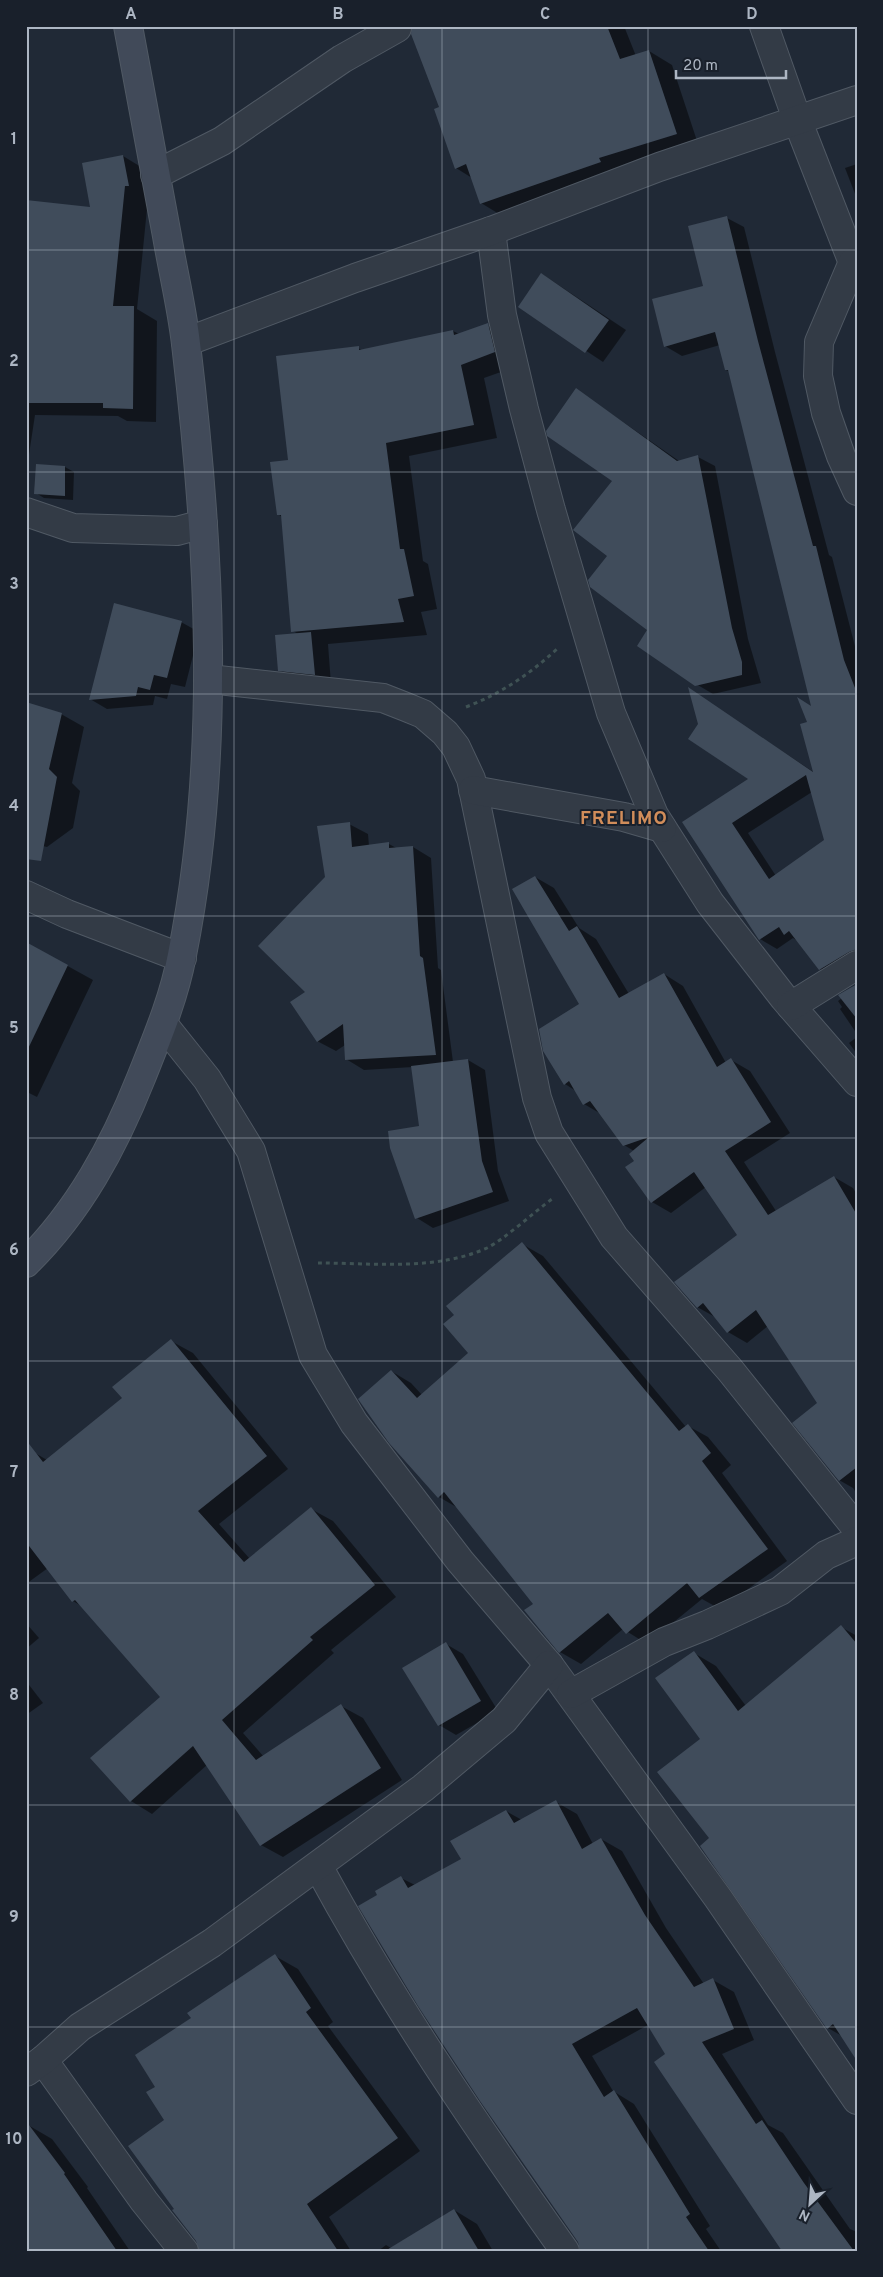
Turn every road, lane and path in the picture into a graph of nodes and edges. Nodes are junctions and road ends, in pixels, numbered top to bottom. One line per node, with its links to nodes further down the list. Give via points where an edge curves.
1 (128, 26): 6 (street)
2 (764, 26): 5 (street)
3 (397, 28): 6 (street, via 342,59 222,141)
4 (857, 100): 5 (street)
5 (798, 122): 7 (street, via 659,167); 8 (street)
6 (155, 175): 9 (street)
7 (491, 231): 9 (street); 13 (street, via 502,315 524,409)
8 (855, 267): 10 (street, via 820,342 818,376 826,412)
9 (186, 342): 12 (street)
10 (857, 491)
11 (26, 512): 12 (street, via 72,528 177,531)
12 (203, 524): 14 (street)
13 (584, 623): 15 (path, via 532,672 500,692 467,707); 17 (street, via 611,713)
14 (209, 679): 15 (street, via 383,698); 19 (street, via 199,847)
15 (426, 717): 16 (street, via 456,747)
16 (473, 790): 17 (street, via 624,817); 24 (street, via 537,1098 549,1133)
17 (662, 828): 21 (street, via 710,903)
18 (26, 895): 19 (street)
19 (182, 958): 22 (street)
20 (857, 965): 21 (street)
21 (791, 1006): 23 (street)
22 (163, 1024): 25 (street, via 124,1119 92,1181 47,1242); 26 (street, via 208,1079 250,1151)
23 (857, 1082)
24 (578, 1180): 26 (path, via 488,1247 468,1255 440,1261); 27 (street, via 614,1237 730,1370)
25 (26, 1263)
26 (285, 1264): 29 (street, via 313,1355 354,1423 460,1561)
27 (857, 1529)
28 (857, 1541): 30 (street, via 826,1555 780,1591 664,1642)
29 (549, 1665): 30 (street); 31 (street, via 504,1720 423,1788)
30 (571, 1694): 33 (street, via 718,1898)
31 (318, 1866): 32 (street, via 212,1943 80,2027); 35 (street, via 402,2013)
32 (35, 2066): 34 (street)
33 (857, 2100)
34 (184, 2251)
35 (565, 2251)

